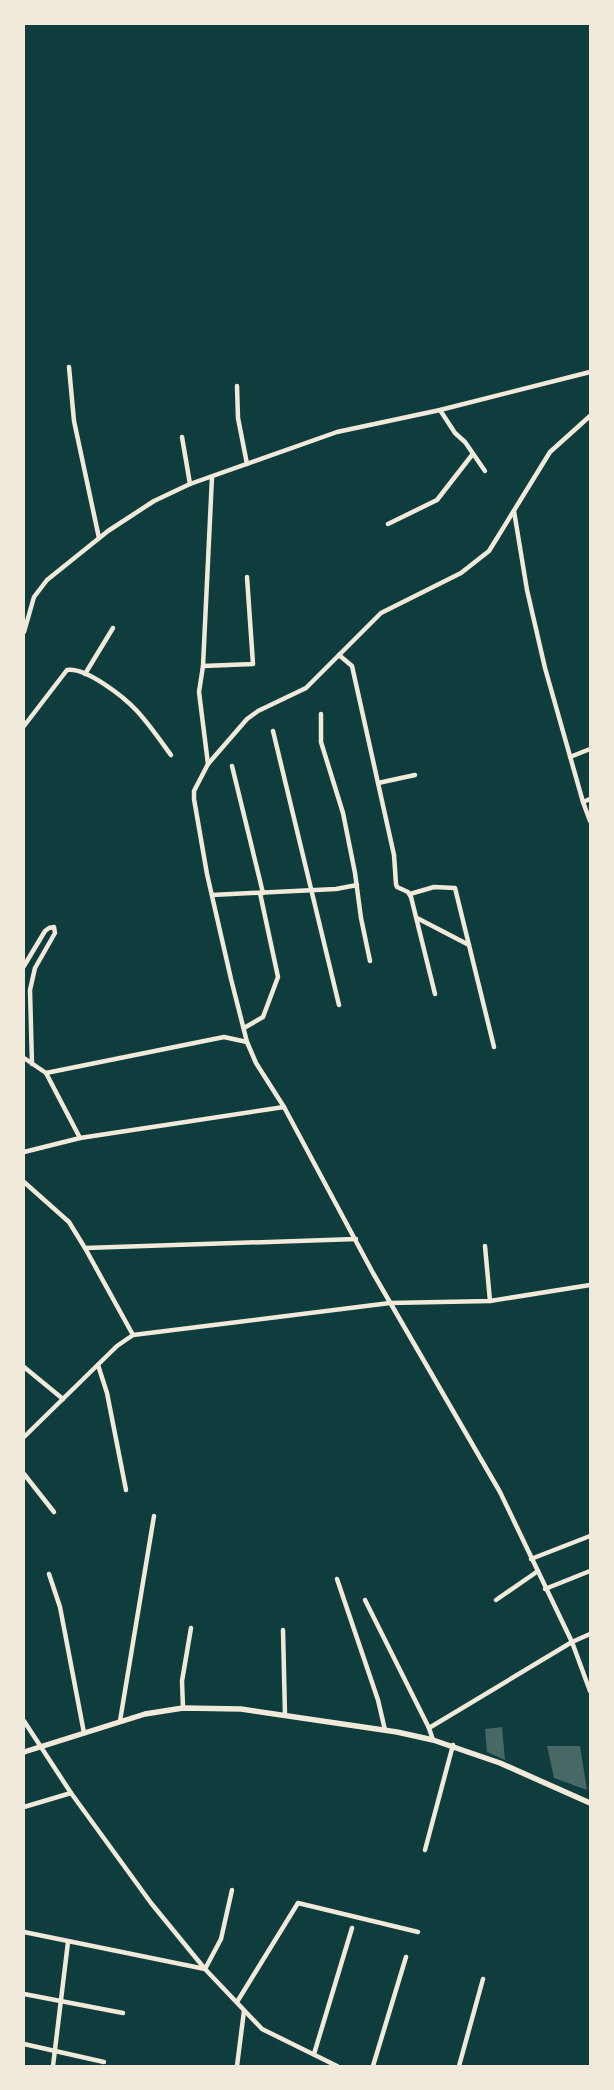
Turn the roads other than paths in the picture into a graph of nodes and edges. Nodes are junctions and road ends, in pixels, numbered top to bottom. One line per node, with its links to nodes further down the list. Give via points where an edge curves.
1 (69, 367): 14 (street, via 74,421)
2 (590, 372): 4 (street)
3 (237, 386): 8 (street, via 238,418)
4 (440, 410): 7 (street); 8 (street, via 337,432)
5 (590, 416): 12 (street, via 550,452)
6 (182, 437): 11 (street)
7 (472, 455): 9 (street); 13 (street, via 437,500)
8 (248, 464): 10 (street)
9 (485, 471)
10 (212, 477): 11 (street); 20 (street)
11 (190, 484): 14 (street, via 154,501)
12 (514, 511): 19 (street, via 489,551 461,573 381,613); 27 (street, via 543,658)
13 (388, 524)
14 (99, 538): 16 (street, via 47,580 34,598)
15 (248, 577): 20 (street, via 253,664)
16 (25, 622): 18 (street)
17 (113, 628): 21 (street)
18 (24, 632)
19 (340, 655): 28 (street, via 306,688 246,719); 31 (street, via 352,666)
20 (203, 666): 28 (street, via 199,692)
21 (85, 674): 23 (street, via 67,670); 26 (street, via 137,711)
22 (321, 714): 35 (street, via 322,742 343,813)
23 (24, 726)
24 (273, 731): 36 (street)
25 (590, 749): 27 (street)
26 (171, 754)
27 (570, 757): 33 (street)
28 (208, 764): 39 (street, via 194,791 194,799)
29 (232, 766): 37 (street)
30 (415, 775): 31 (street)
31 (378, 783): 38 (street, via 394,855 396,884)
32 (590, 799): 33 (street)
33 (583, 802): 34 (street)
34 (590, 822)
35 (357, 886): 36 (street); 42 (street)
36 (311, 890): 37 (street); 45 (street)
37 (262, 893): 39 (street); 46 (street, via 278,977 264,1017)
38 (410, 894): 40 (street); 41 (street, via 434,887 455,888)
39 (212, 895): 46 (street)
40 (417, 918): 41 (street); 44 (street)
41 (469, 945): 48 (street)
42 (370, 961)
43 (24, 966): 50 (street, via 45,931 54,927 55,933 35,968 30,990)
44 (435, 994)
45 (340, 1005)
46 (244, 1028): 47 (street)
47 (248, 1042): 51 (street, via 224,1037); 52 (street, via 256,1063)
48 (494, 1048)
49 (24, 1058): 50 (street)
50 (32, 1064): 51 (street)
51 (46, 1073): 53 (street)
52 (284, 1107): 53 (street); 56 (street)
53 (80, 1138): 54 (street)
54 (24, 1152)
55 (24, 1182): 58 (street, via 69,1222)
56 (356, 1239): 58 (street); 61 (street)
57 (485, 1246): 60 (street)
58 (85, 1248): 62 (street)
59 (590, 1285): 60 (street)
60 (490, 1300): 61 (street)
61 (390, 1303): 62 (street); 72 (street, via 500,1492)
62 (132, 1335): 63 (street)
63 (98, 1365): 65 (street); 68 (street, via 107,1393)
64 (24, 1367): 65 (street)
65 (63, 1398): 66 (street)
66 (24, 1437)
67 (24, 1474): 69 (street)
68 (126, 1490)
69 (54, 1512)
70 (154, 1516): 88 (street)
71 (590, 1536): 72 (street)
72 (531, 1559): 73 (street)
73 (538, 1571): 77 (street); 79 (street)
74 (590, 1571): 77 (street)
75 (48, 1574): 91 (street, via 60,1607)
76 (337, 1579): 90 (street, via 378,1700)
77 (545, 1589): 83 (street)
78 (365, 1600): 89 (street)
79 (496, 1600)
80 (191, 1628): 85 (street, via 182,1681)
81 (283, 1630): 86 (street)
82 (590, 1634): 83 (street)
83 (572, 1642): 84 (street); 89 (street)
84 (590, 1691)
85 (184, 1708): 86 (street, via 241,1709); 88 (street)
86 (285, 1715): 90 (street)
87 (24, 1721): 94 (street)
88 (120, 1721): 91 (street)
89 (429, 1728): 92 (street)
90 (384, 1730): 92 (street)
91 (84, 1733): 94 (street)
92 (433, 1740): 93 (street)
93 (453, 1746): 97 (street); 99 (street)
94 (42, 1747): 95 (street); 96 (street)
95 (24, 1752)
96 (71, 1793): 98 (street); 106 (street, via 151,1903)
97 (590, 1803)
98 (24, 1807)
99 (425, 1850)
100 (232, 1890): 106 (street, via 221,1939)
101 (352, 1928): 115 (street)
102 (24, 1932): 104 (street)
103 (418, 1932): 110 (street, via 298,1903)
104 (68, 1942): 106 (street); 109 (street)
105 (406, 1957): 120 (street)
106 (205, 1969): 110 (street)
107 (483, 1979): 121 (street)
108 (24, 1994): 109 (street)
109 (60, 2001): 112 (street); 114 (street)
110 (237, 2002): 111 (street)
111 (244, 2010): 115 (street, via 262,2029); 118 (street)
112 (123, 2013)
113 (24, 2044): 114 (street)
114 (55, 2050): 116 (street); 117 (street)
115 (314, 2054): 119 (street)
116 (104, 2062)
117 (52, 2066)
118 (237, 2066)
119 (337, 2066)
120 (373, 2066)
121 (459, 2066)

